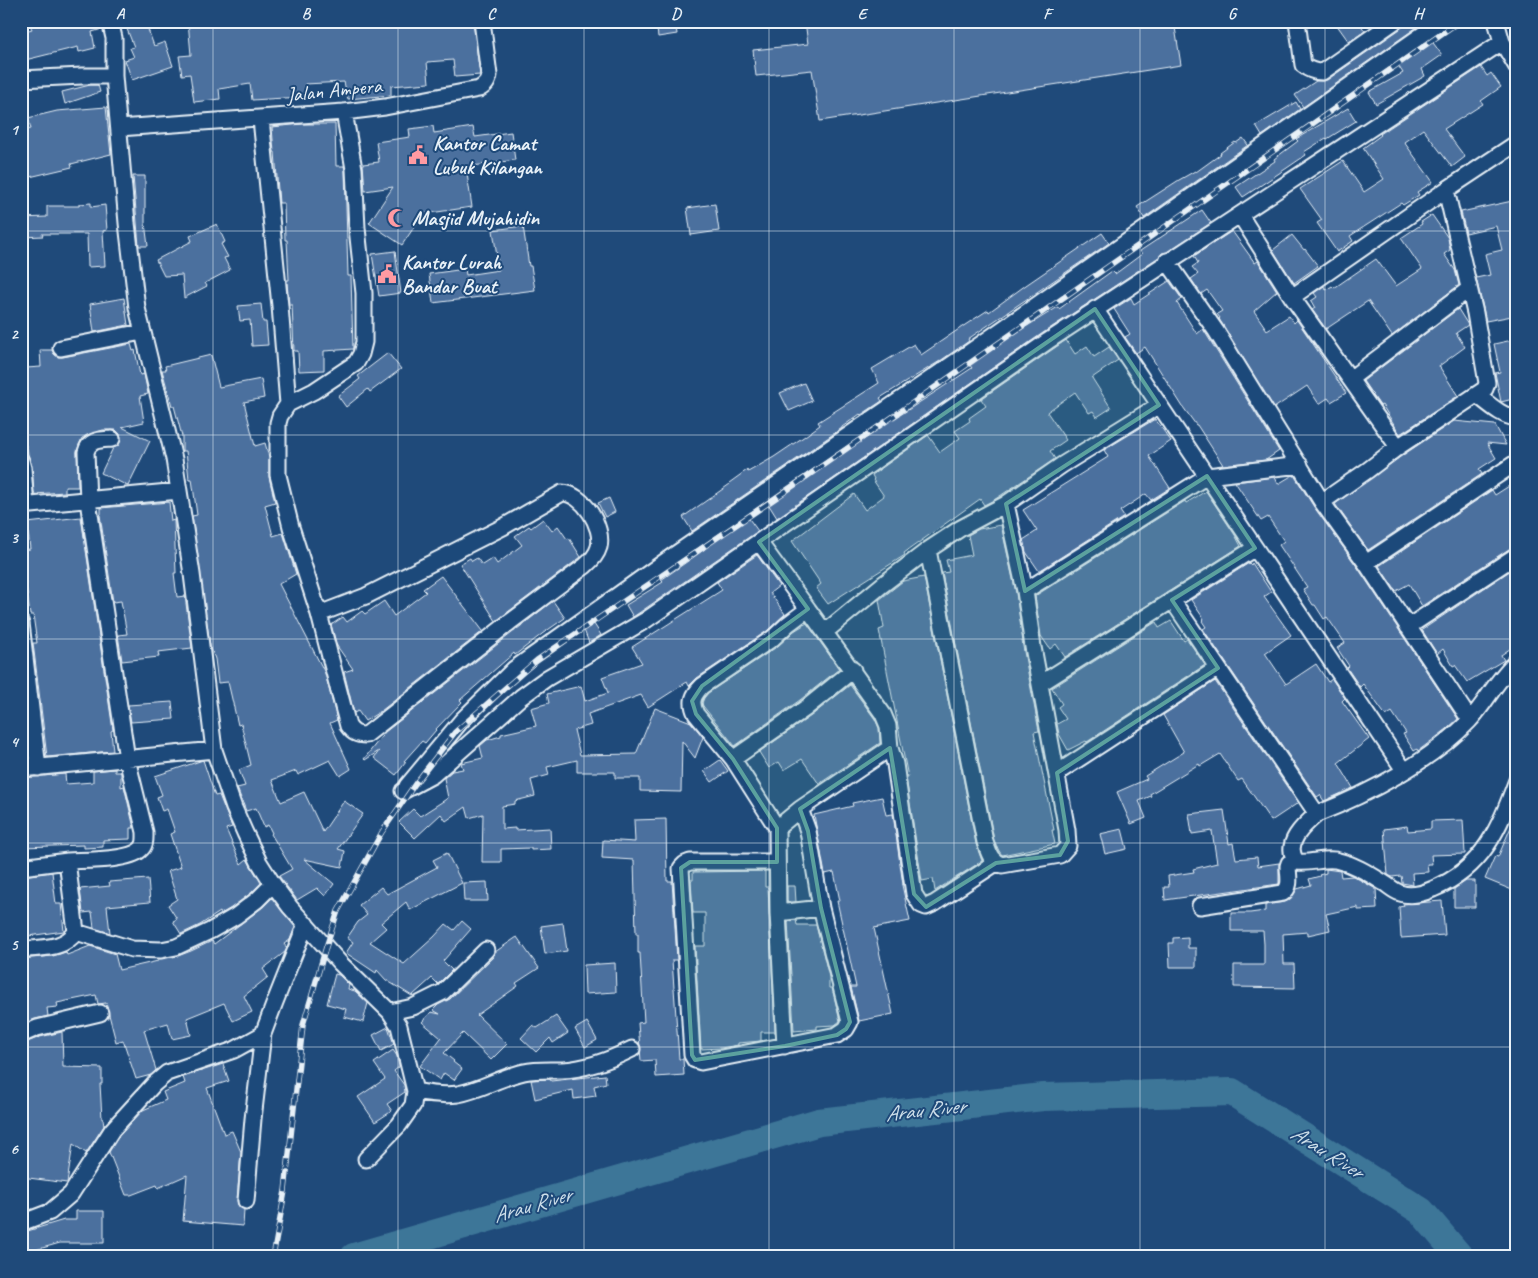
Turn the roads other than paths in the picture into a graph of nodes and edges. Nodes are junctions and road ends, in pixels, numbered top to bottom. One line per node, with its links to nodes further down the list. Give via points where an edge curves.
1 (110, 21): 9 (street, via 114,38)
2 (482, 21): 11 (street, Jalan Ampera, via 489,74 484,86 385,107)
3 (1297, 21): 4 (street, via 1303,65 1322,72)
4 (1395, 21)
5 (1442, 21): 39 (street, via 514,669 462,720 404,791 433,776 540,683 646,620)
6 (1496, 21): 7 (street)
7 (1502, 42): 8 (street); 16 (street)
8 (1517, 67)
9 (114, 76): 10 (street); 13 (street)
10 (21, 79)
11 (344, 112): 12 (street, Jalan Ampera); 25 (street, via 354,169 364,293 362,354 356,363)
12 (260, 119): 13 (street, Jalan Ampera); 25 (street)
13 (119, 128): 21 (street, via 127,223)
14 (1517, 143): 15 (street)
15 (1446, 190): 18 (street); 19 (street)
16 (1240, 215): 17 (street); 19 (street)
17 (1167, 261): 20 (street); 32 (street, via 1216,331)
18 (1469, 289): 23 (street); 24 (street, via 1487,383 1486,389)
19 (1292, 297): 23 (street)
20 (1095, 309): 26 (street); 39 (street)
21 (142, 332): 22 (street); 34 (street)
22 (61, 348)
23 (1350, 379): 29 (street)
24 (1477, 396): 27 (street, via 1507,416); 29 (street)
25 (288, 404): 47 (street, via 278,423 278,475)
26 (1159, 404): 33 (street); 37 (street)
27 (1517, 418)
28 (112, 439): 35 (street, via 96,440 87,447)
29 (1398, 447): 36 (street)
30 (21, 461): 38 (street)
31 (1517, 462): 43 (street)
32 (1300, 466): 33 (street); 36 (street)
33 (1207, 476): 40 (street); 44 (street)
34 (179, 491): 35 (street); 57 (street)
35 (88, 500): 38 (street); 58 (street)
36 (1322, 502): 43 (street)
37 (1006, 504): 41 (street); 44 (street)
38 (24, 506)
39 (759, 542): 46 (street)
40 (1255, 548): 45 (street); 62 (street)
41 (928, 550): 50 (street); 71 (street, via 985,842 990,857)
42 (1517, 555): 49 (street)
43 (1366, 563): 49 (street)
44 (1025, 591): 54 (street)
45 (1172, 600): 52 (street); 54 (street)
46 (808, 609): 50 (street); 59 (street, via 695,693 692,708)
47 (318, 614): 47 (street, via 348,726 352,732 366,735 585,566 599,548 600,538 584,504 568,493 562,494 366,596)
48 (21, 623): 60 (street)
49 (1408, 627): 55 (street)
50 (825, 632): 53 (street)
51 (1517, 661): 55 (street)
52 (1218, 668): 63 (street); 66 (street)
53 (853, 670): 56 (street, via 883,714); 59 (street, via 806,708)
54 (1040, 684): 63 (street)
55 (1470, 720): 62 (street, via 1428,756)
56 (890, 748): 65 (street); 71 (street, via 914,894 921,905 926,907 935,903)
57 (214, 750): 58 (street); 73 (street, via 245,833)
58 (128, 759): 60 (street); 69 (street, via 145,832 146,841 142,849 113,859)
59 (733, 759): 67 (street)
60 (38, 768): 61 (street)
61 (21, 769)
62 (1404, 770): 66 (street)
63 (1057, 773): 71 (street, via 1067,849 1060,855 1002,865)
64 (1517, 780): 68 (street, via 1506,809 1480,857 1443,885 1424,893 1400,894 1361,868 1334,860 1302,863)
65 (800, 809): 67 (street); 75 (street, via 808,831)
66 (1317, 814): 68 (street, via 1295,838 1292,844)
67 (777, 828): 70 (street)
68 (1294, 859): 74 (street, via 1289,863 1288,886 1282,893)
69 (68, 861): 72 (street); 78 (street)
70 (777, 862): 76 (street); 85 (street, via 690,862 681,868 692,1055 701,1062)
71 (996, 863)
72 (21, 867)
73 (273, 884): 77 (street); 78 (street, via 236,916 176,947 132,949)
74 (1200, 906)
75 (821, 908): 76 (street); 85 (street, via 850,1022 837,1035)
76 (778, 913): 85 (street)
77 (306, 924): 82 (street); 84 (street)
78 (76, 932): 79 (street, via 60,945)
79 (21, 950)
80 (486, 950): 82 (street, via 443,992 413,1007)
81 (100, 1012): 83 (street)
82 (390, 1012): 87 (street, via 399,1026)
83 (21, 1034)
84 (263, 1034): 89 (street); 90 (street, via 234,1050 167,1073 112,1130 71,1194 50,1212)
85 (785, 1046)
86 (632, 1049): 87 (street, via 590,1066 524,1072 457,1094)
87 (415, 1091): 88 (street, via 413,1106)
88 (366, 1159)
89 (246, 1201)
90 (21, 1223)

